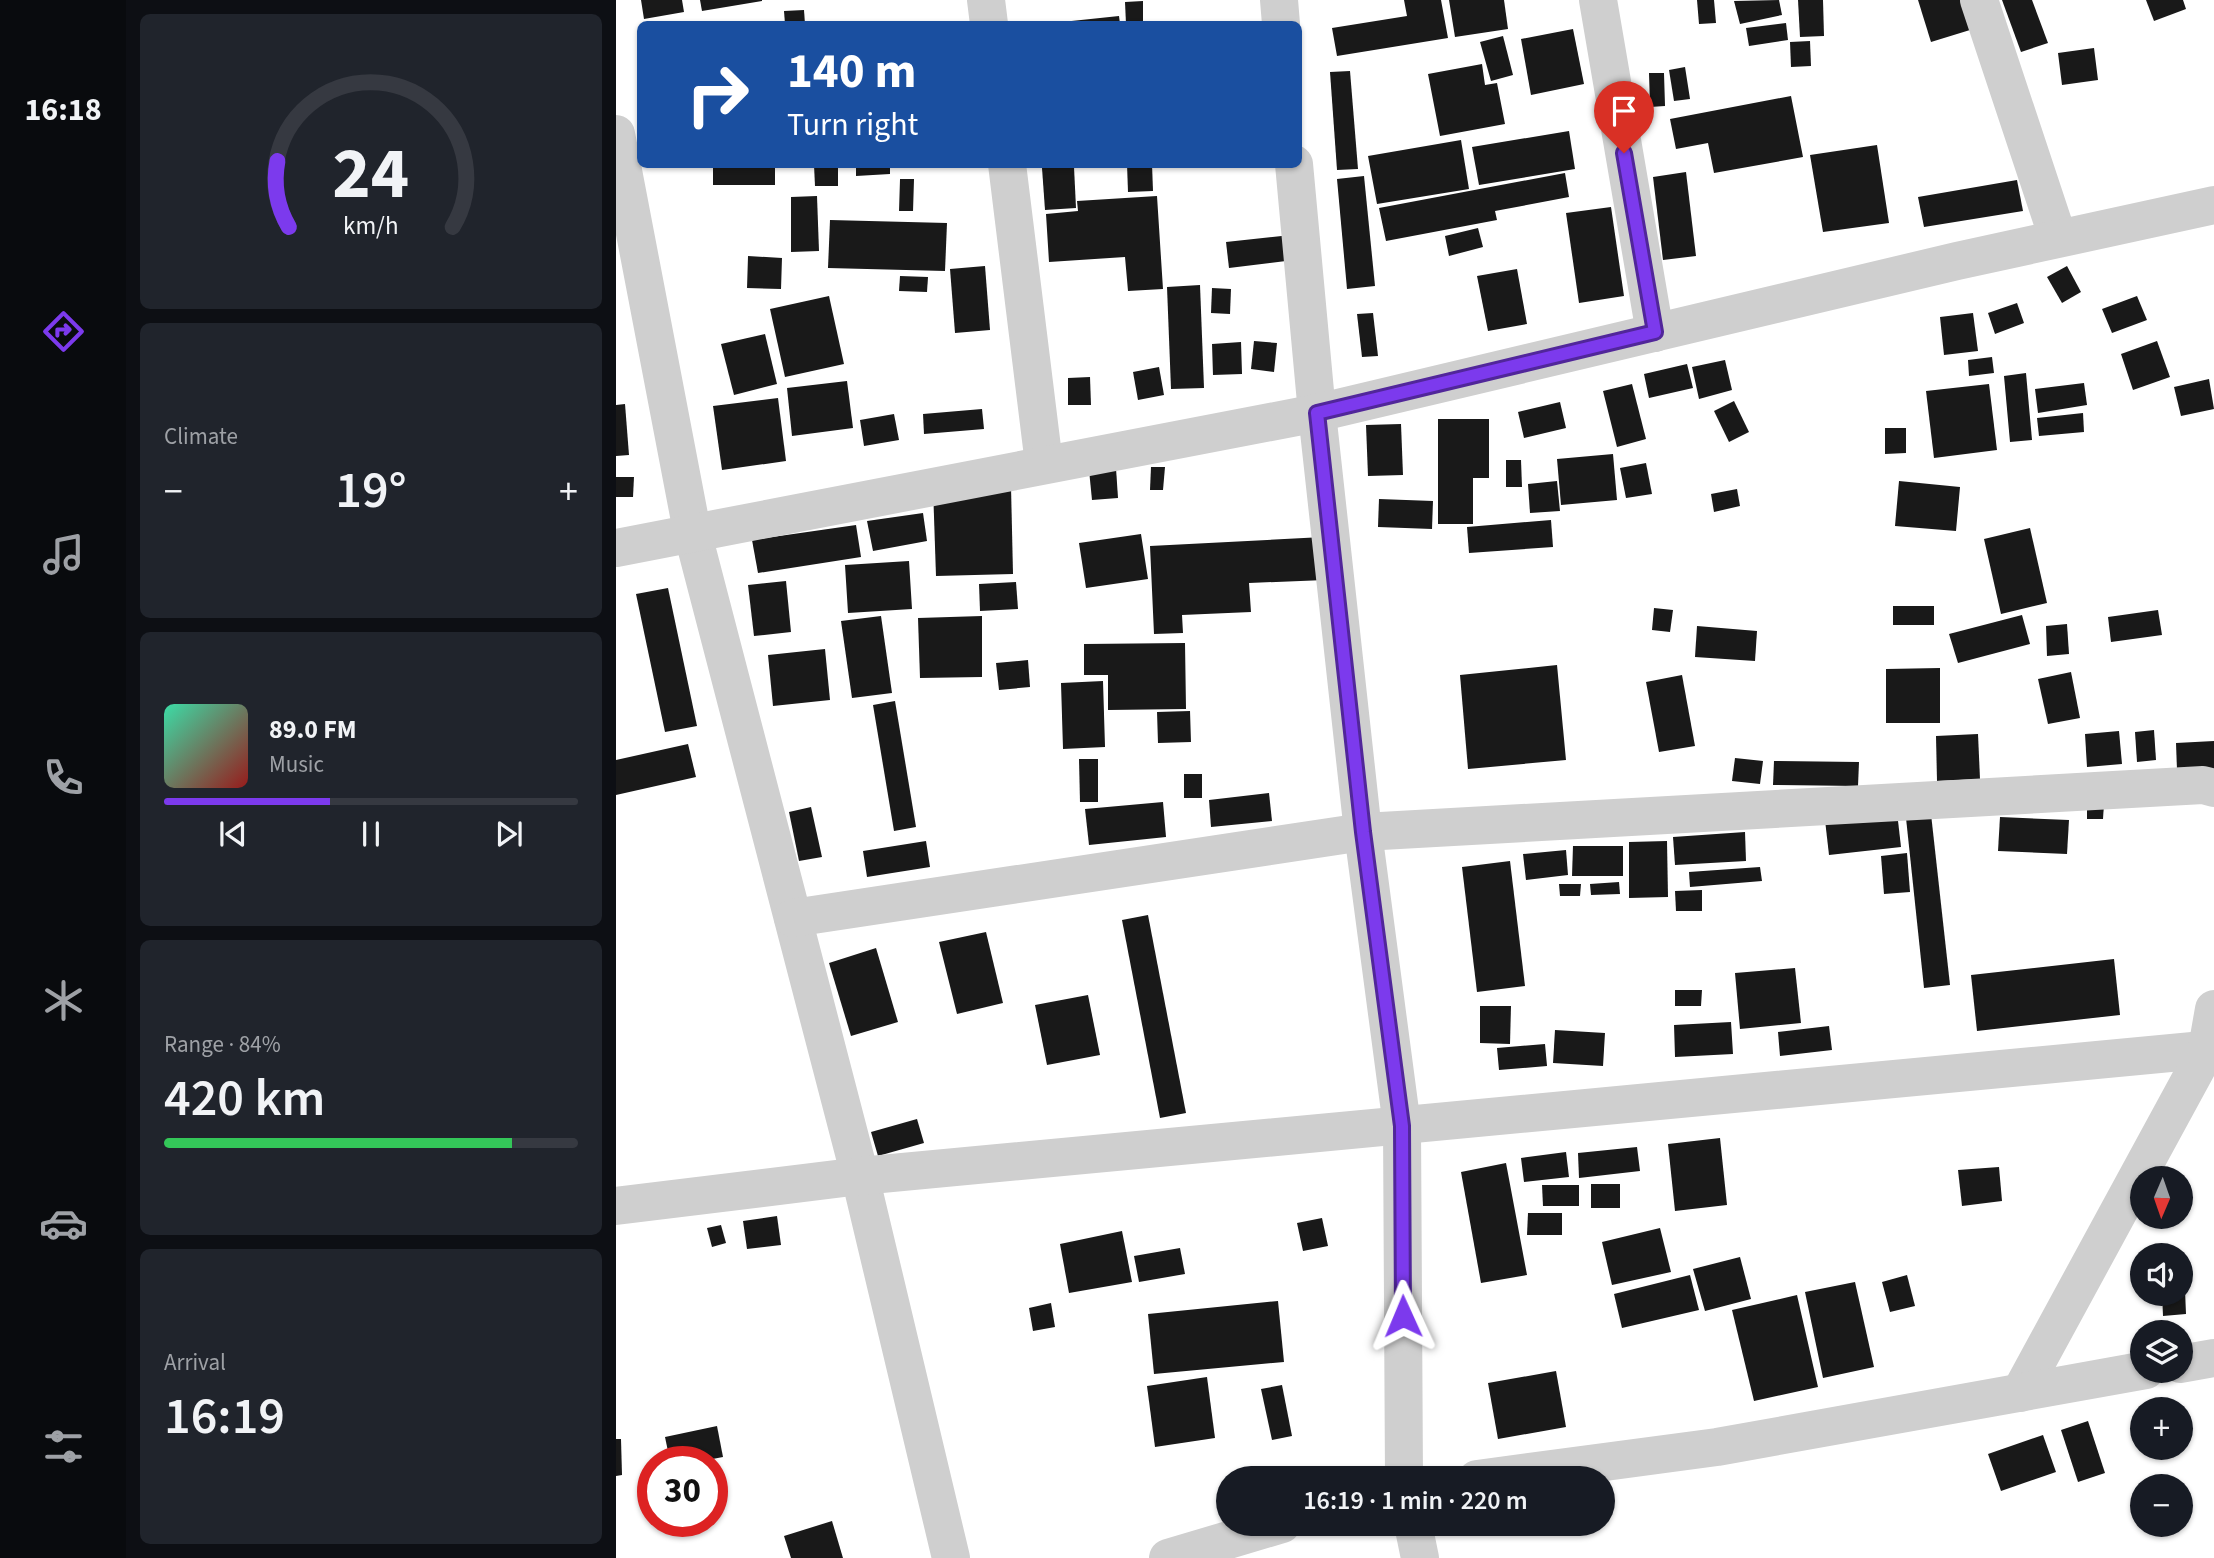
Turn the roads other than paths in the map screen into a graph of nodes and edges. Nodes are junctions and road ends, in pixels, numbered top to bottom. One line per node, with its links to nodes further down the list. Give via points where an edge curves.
1 (986, 0): 5 (street)
2 (1279, 0): 6 (street)
3 (1598, 0): 12 (street)
4 (1979, 0): 11 (street)
5 (989, 21)
6 (1281, 21)
7 (616, 134): 15 (street)
8 (1007, 168): 14 (street)
9 (1294, 168): 13 (street)
10 (2214, 205): 11 (street)
11 (2058, 239): 12 (street)
12 (1655, 332): 13 (street)
13 (1317, 413): 14 (street); 18 (street)
14 (1044, 464): 15 (street)
15 (692, 531): 16 (street); 19 (street)
16 (616, 548)
17 (2214, 788): 18 (street, via 2175,786)
18 (1363, 832): 19 (street); 22 (street)
19 (793, 918): 23 (street)
20 (2214, 1009): 21 (street)
21 (2211, 1049): 22 (street); 28 (street)
22 (1402, 1126): 23 (street); 29 (street)
23 (860, 1176): 24 (street); 33 (street)
24 (616, 1206)
25 (2214, 1358): 26 (street)
26 (2193, 1362)
27 (2130, 1373): 28 (street)
28 (2020, 1393): 30 (street, via 1717,1447)
29 (1404, 1466)
30 (1574, 1466)
31 (1242, 1536): 34 (street)
32 (1415, 1536): 35 (street)
33 (951, 1558)
34 (1168, 1558)
35 (1420, 1558)

